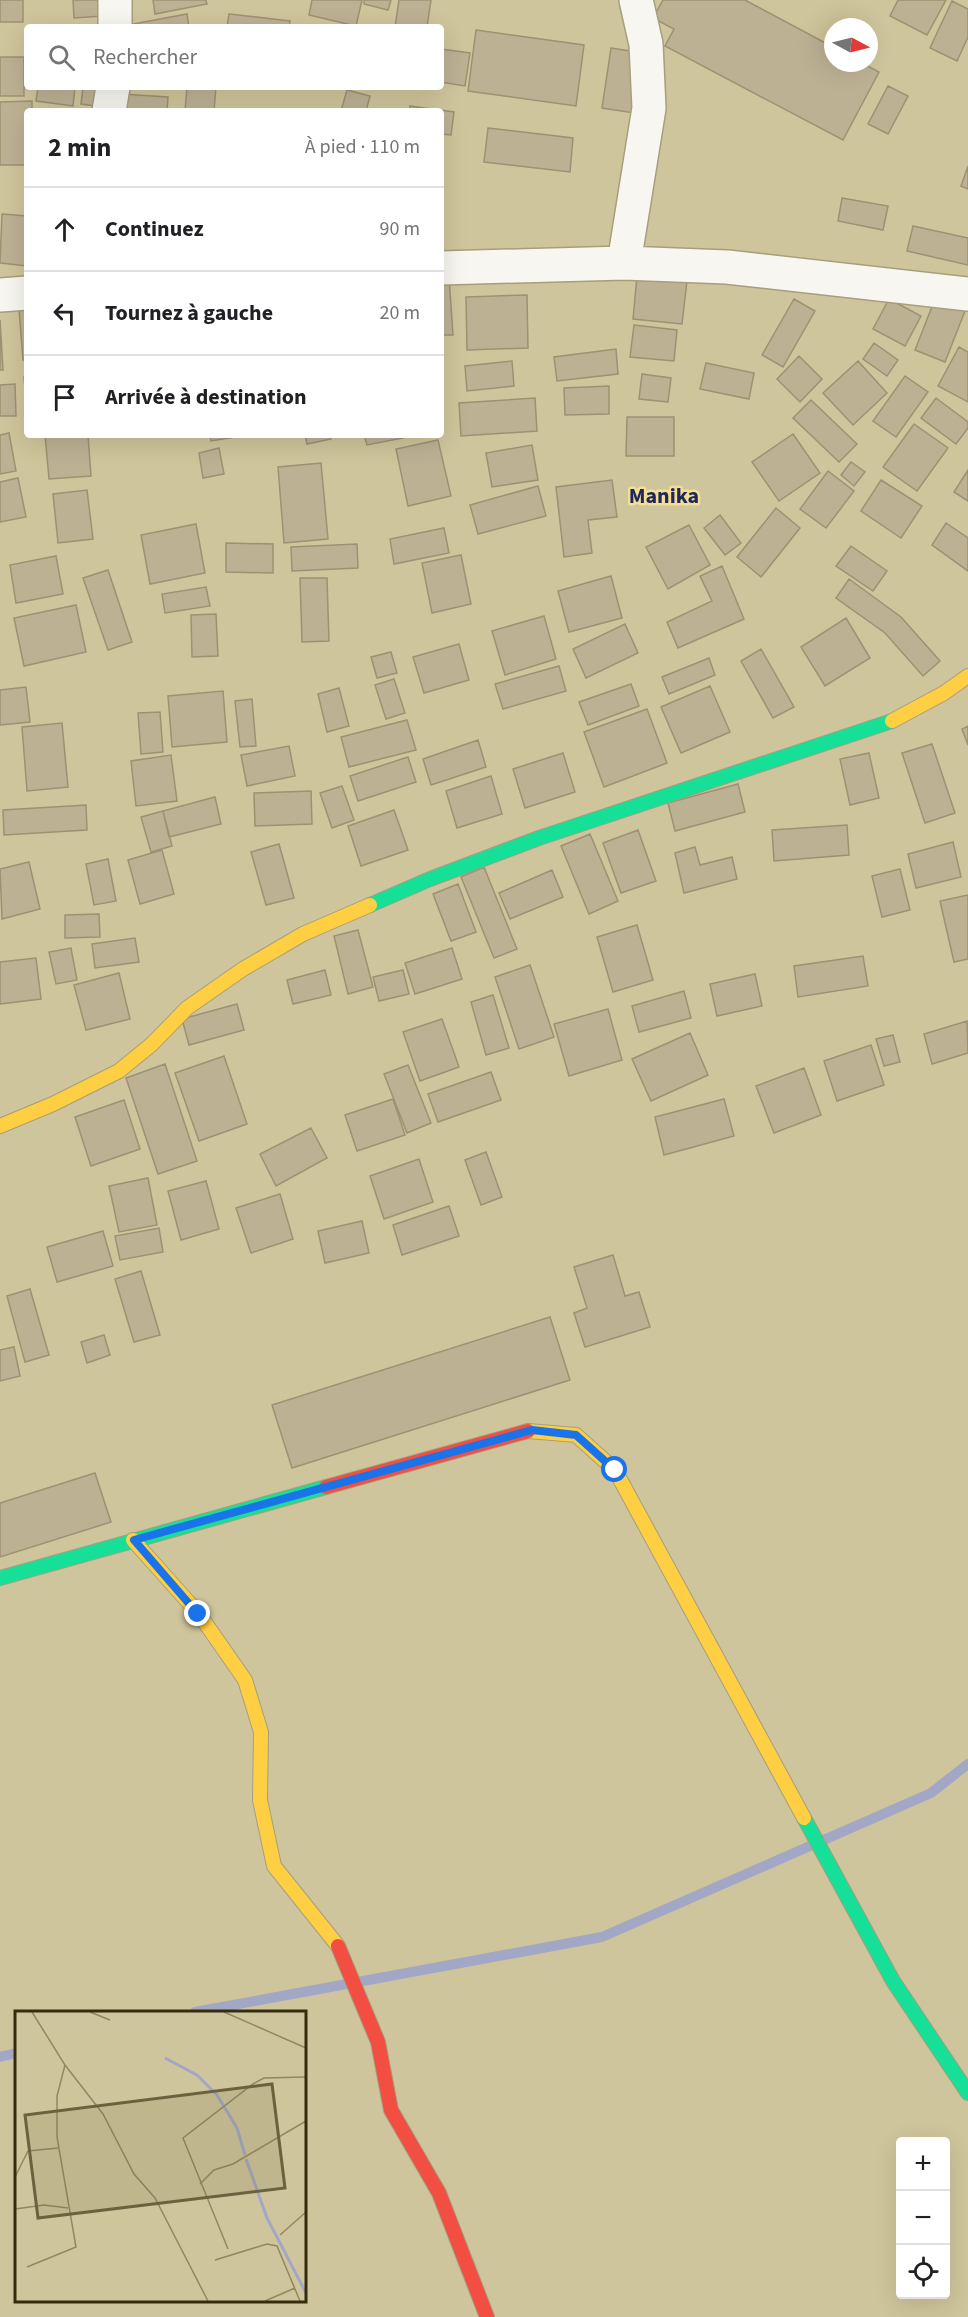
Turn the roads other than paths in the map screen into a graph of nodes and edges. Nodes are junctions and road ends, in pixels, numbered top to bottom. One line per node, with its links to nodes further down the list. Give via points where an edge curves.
1 (115, 0): 3 (street)
2 (636, 0): 6 (street, via 646,44 650,108)
3 (115, 24)
4 (112, 90): 5 (street)
5 (110, 108)
6 (624, 263): 7 (street); 9 (street, via 727,267)
7 (444, 268)
8 (24, 293): 10 (street)
9 (968, 294)
10 (0, 296)
11 (968, 676): 12 (street, via 888,723 539,838 430,879 303,934 187,1008 119,1071)
12 (0, 1126)
13 (134, 1540): 14 (street); 15 (street, via 532,1430 576,1435 615,1470 893,1981); 16 (street, via 198,1614 245,1680 261,1732 260,1800 274,1866 337,1943 378,2042 391,2110 439,2193)
14 (0, 1578)
15 (968, 2093)
16 (487, 2317)

